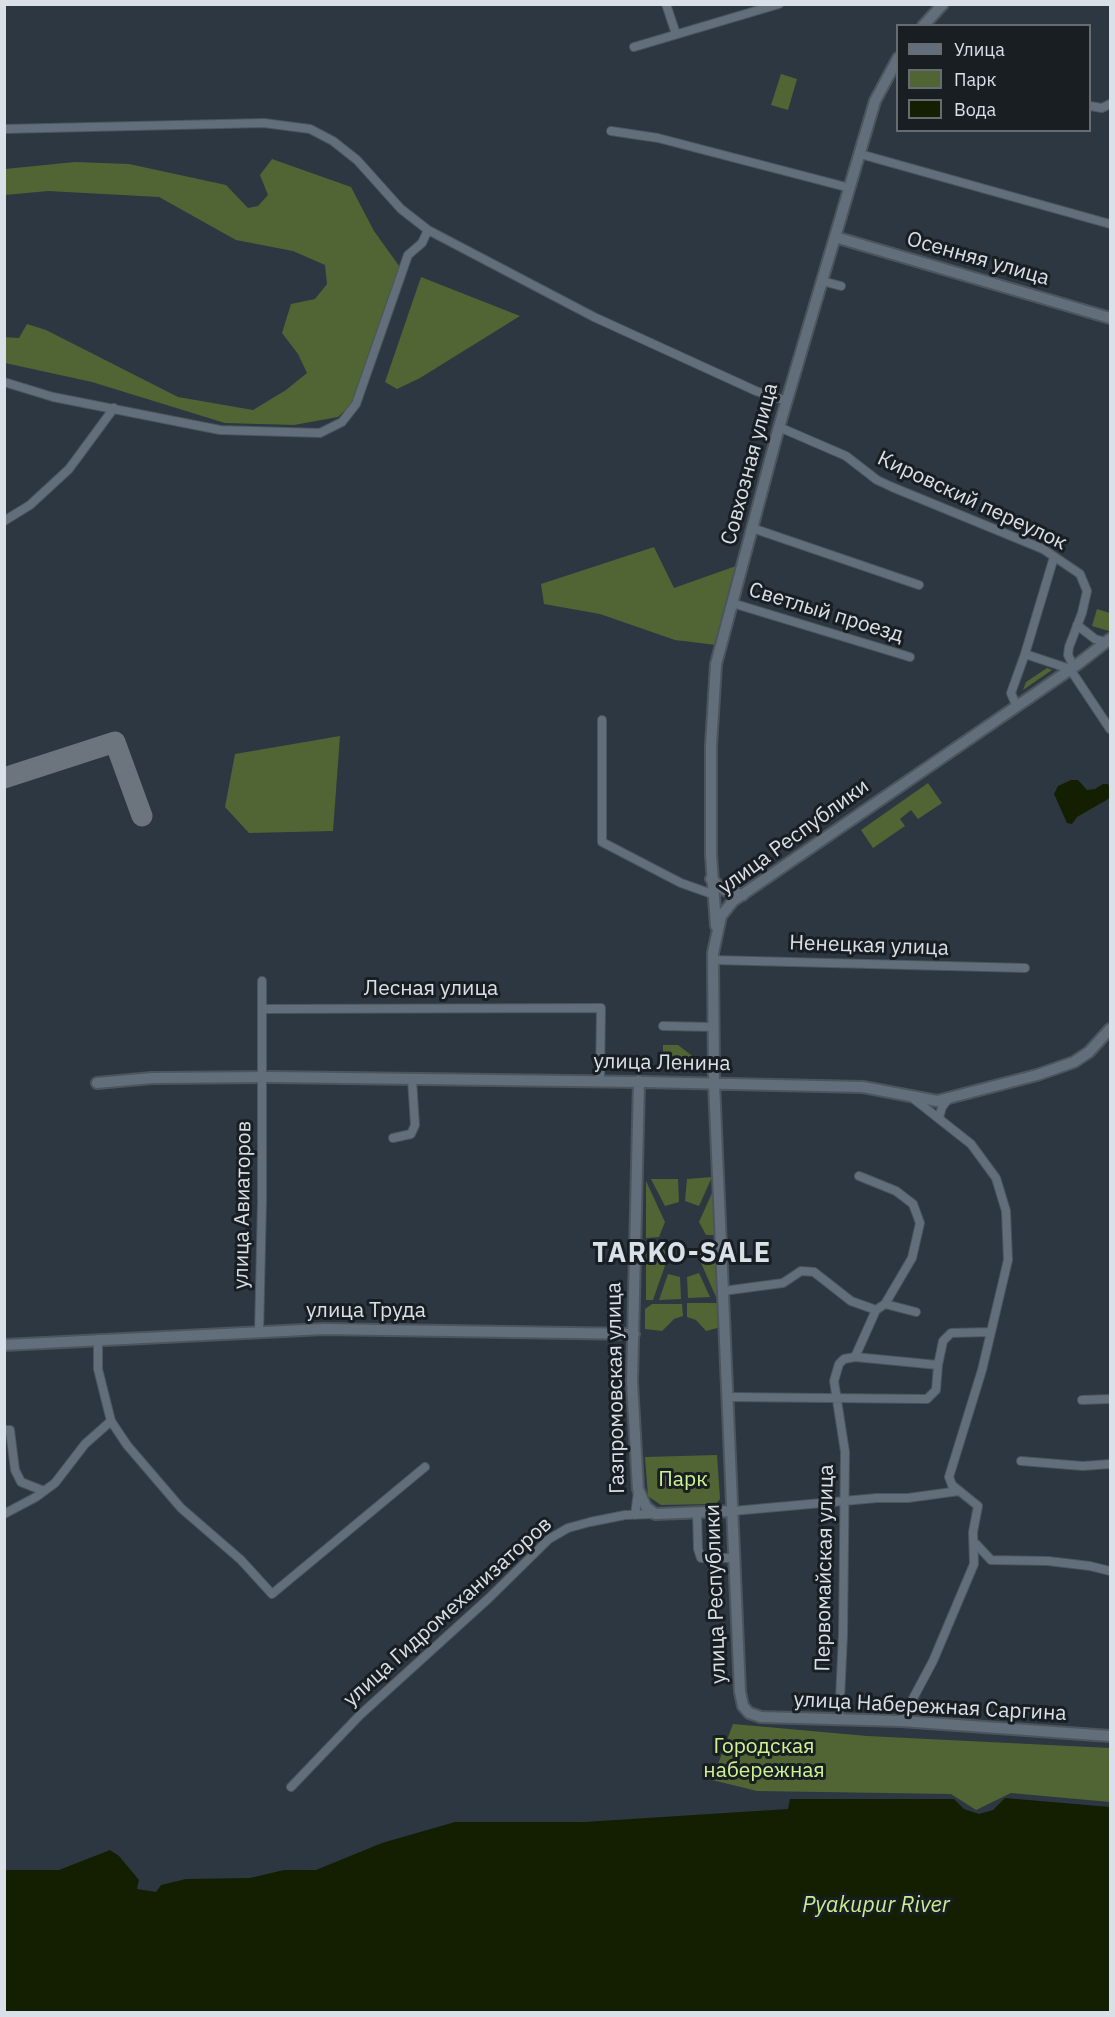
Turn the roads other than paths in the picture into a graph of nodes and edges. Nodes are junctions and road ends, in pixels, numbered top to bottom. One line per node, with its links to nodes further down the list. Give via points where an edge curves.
1 (666, 4): 6 (street)
2 (779, 4): 4 (street)
3 (943, 4): 5 (street)
4 (753, 8): 6 (street)
5 (924, 24)
6 (676, 34): 7 (street)
7 (634, 47)
8 (896, 60): 13 (street, Совхозная улица, via 875,101)
9 (1110, 104): 10 (street, via 1102,108)
10 (1091, 106)
11 (4, 129): 16 (street, via 293,124 310,129 357,160 401,209)
12 (611, 131): 14 (street, via 658,138)
13 (860, 154): 14 (street, Совхозная улица); 15 (street)
14 (850, 188): 17 (street, Совхозная улица)
15 (1110, 224)
16 (428, 230): 22 (street, via 594,317 756,391); 23 (street, via 422,243 408,255 356,404 342,422 320,433 275,434 220,430)
17 (836, 237): 18 (street, Совхозная улица); 20 (street, Осенняя улица)
18 (822, 280): 19 (street); 22 (street, Совхозная улица)
19 (841, 286)
20 (1110, 318)
21 (4, 382): 23 (street, via 53,397)
22 (787, 401): 24 (street, Совхозная улица)
23 (114, 408): 25 (street, via 69,469 30,505)
24 (779, 428): 26 (street, Совхозная улица); 27 (street, Кировский переулок, via 846,456 885,484)
25 (4, 521)
26 (752, 528): 28 (street); 29 (street, Совхозная улица)
27 (1054, 556): 30 (street, Кировский переулок, via 1080,574 1087,591); 32 (street)
28 (919, 585)
29 (732, 603): 33 (street, Светлый проезд); 38 (street, Совхозная улица, via 716,664 711,746)
30 (1077, 625): 31 (street, via 1095,639); 34 (street, via 1068,655)
31 (1108, 640): 34 (street, улица Республики)
32 (1025, 654): 34 (street); 35 (street, via 1011,693)
33 (910, 657)
34 (1072, 668): 35 (street, улица Республики); 37 (street)
35 (1016, 705): 40 (street, улица Республики)
36 (602, 720): 39 (street, via 602,842 681,883)
37 (1110, 729)
38 (711, 879): 39 (street, Совхозная улица); 40 (street, via 724,890)
39 (712, 894): 41 (street, Совхозная улица)
40 (743, 895): 41 (street, улица Республики, via 721,916)
41 (717, 932): 42 (street, улица Республики)
42 (713, 960): 43 (street, Ненецкая улица); 47 (street, улица Республики)
43 (1025, 968)
44 (262, 981): 45 (street, улица Авиаторов)
45 (262, 1010): 49 (street, улица Авиаторов); 51 (street, Лесная улица, via 601,1008)
46 (663, 1026): 47 (street)
47 (713, 1027): 54 (street, улица Республики)
48 (1110, 1029): 56 (street, улица Ленина, via 1074,1062)
49 (263, 1077): 50 (street, улица Ленина); 53 (street, улица Ленина, via 152,1077); 65 (street, улица Авиаторов)
50 (412, 1078): 51 (street, улица Ленина); 58 (street, via 415,1125 411,1134)
51 (600, 1081): 52 (street, улица Ленина)
52 (639, 1081): 54 (street, улица Ленина); 66 (street, Газпромовская улица)
53 (98, 1083)
54 (714, 1083): 55 (street, улица Ленина, via 863,1086); 60 (street, улица Республики)
55 (910, 1096): 56 (street, улица Ленина); 57 (street, улица Ленина)
56 (948, 1099): 57 (street)
57 (939, 1118): 64 (street, улица Ленина, via 986,1162 996,1178 1006,1211 1008,1260)
58 (393, 1138)
59 (859, 1176): 61 (street, via 896,1191 913,1204 920,1223 912,1258)
60 (723, 1291): 62 (street, via 783,1283 801,1271 814,1272 839,1293); 71 (street, улица Республики)
61 (885, 1304): 62 (street); 63 (street)
62 (876, 1311): 69 (street)
63 (916, 1312)
64 (990, 1332): 70 (street, via 951,1333 943,1341); 82 (street, улица Ленина, via 950,1477)
65 (259, 1333): 66 (street, улица Труда, via 374,1328); 67 (street, улица Труда)
66 (633, 1334): 80 (street, Газпромовская улица)
67 (98, 1339): 68 (street, улица Труда); 75 (street, via 98,1370)
68 (4, 1344)
69 (855, 1357): 70 (street); 72 (street, Первомайская улица, via 844,1359 836,1372)
70 (938, 1365): 72 (street, via 936,1390 927,1399)
71 (728, 1397): 72 (street); 84 (street, улица Республики)
72 (838, 1398): 83 (street, Первомайская улица, via 845,1452)
73 (1110, 1399): 74 (street)
74 (1082, 1400)
75 (111, 1421): 79 (street, via 147,1471 181,1508 241,1560 272,1594); 81 (street)
76 (4, 1430): 81 (street, via 9,1431 15,1470 21,1482)
77 (1021, 1461): 78 (street)
78 (1110, 1464)
79 (425, 1467)
80 (638, 1490): 87 (street, via 646,1507); 88 (street, Газпромовская улица)
81 (44, 1491): 86 (street)
82 (959, 1491): 83 (street); 89 (street, via 978,1506)
83 (843, 1502): 84 (street); 95 (street, Первомайская улица)
84 (733, 1511): 85 (street); 90 (street, улица Республики)
85 (697, 1512): 87 (street); 90 (street, via 701,1558)
86 (4, 1514)
87 (655, 1514): 88 (street, улица Гидромеханизаторов)
88 (635, 1515): 98 (street, улица Гидромеханизаторов, via 568,1528 549,1539 360,1714)
89 (974, 1541): 91 (street); 92 (street)
90 (735, 1558): 94 (street, улица Республики, via 740,1692)
91 (991, 1560): 92 (street); 93 (street, via 1048,1561)
92 (974, 1564): 96 (street, via 933,1661)
93 (1110, 1571)
94 (749, 1713): 95 (street, улица Набережная Саргина, via 761,1717)
95 (839, 1720): 96 (street, улица Набережная Саргина)
96 (901, 1721): 97 (street, улица Набережная Саргина)
97 (1110, 1736)
98 (291, 1787)

